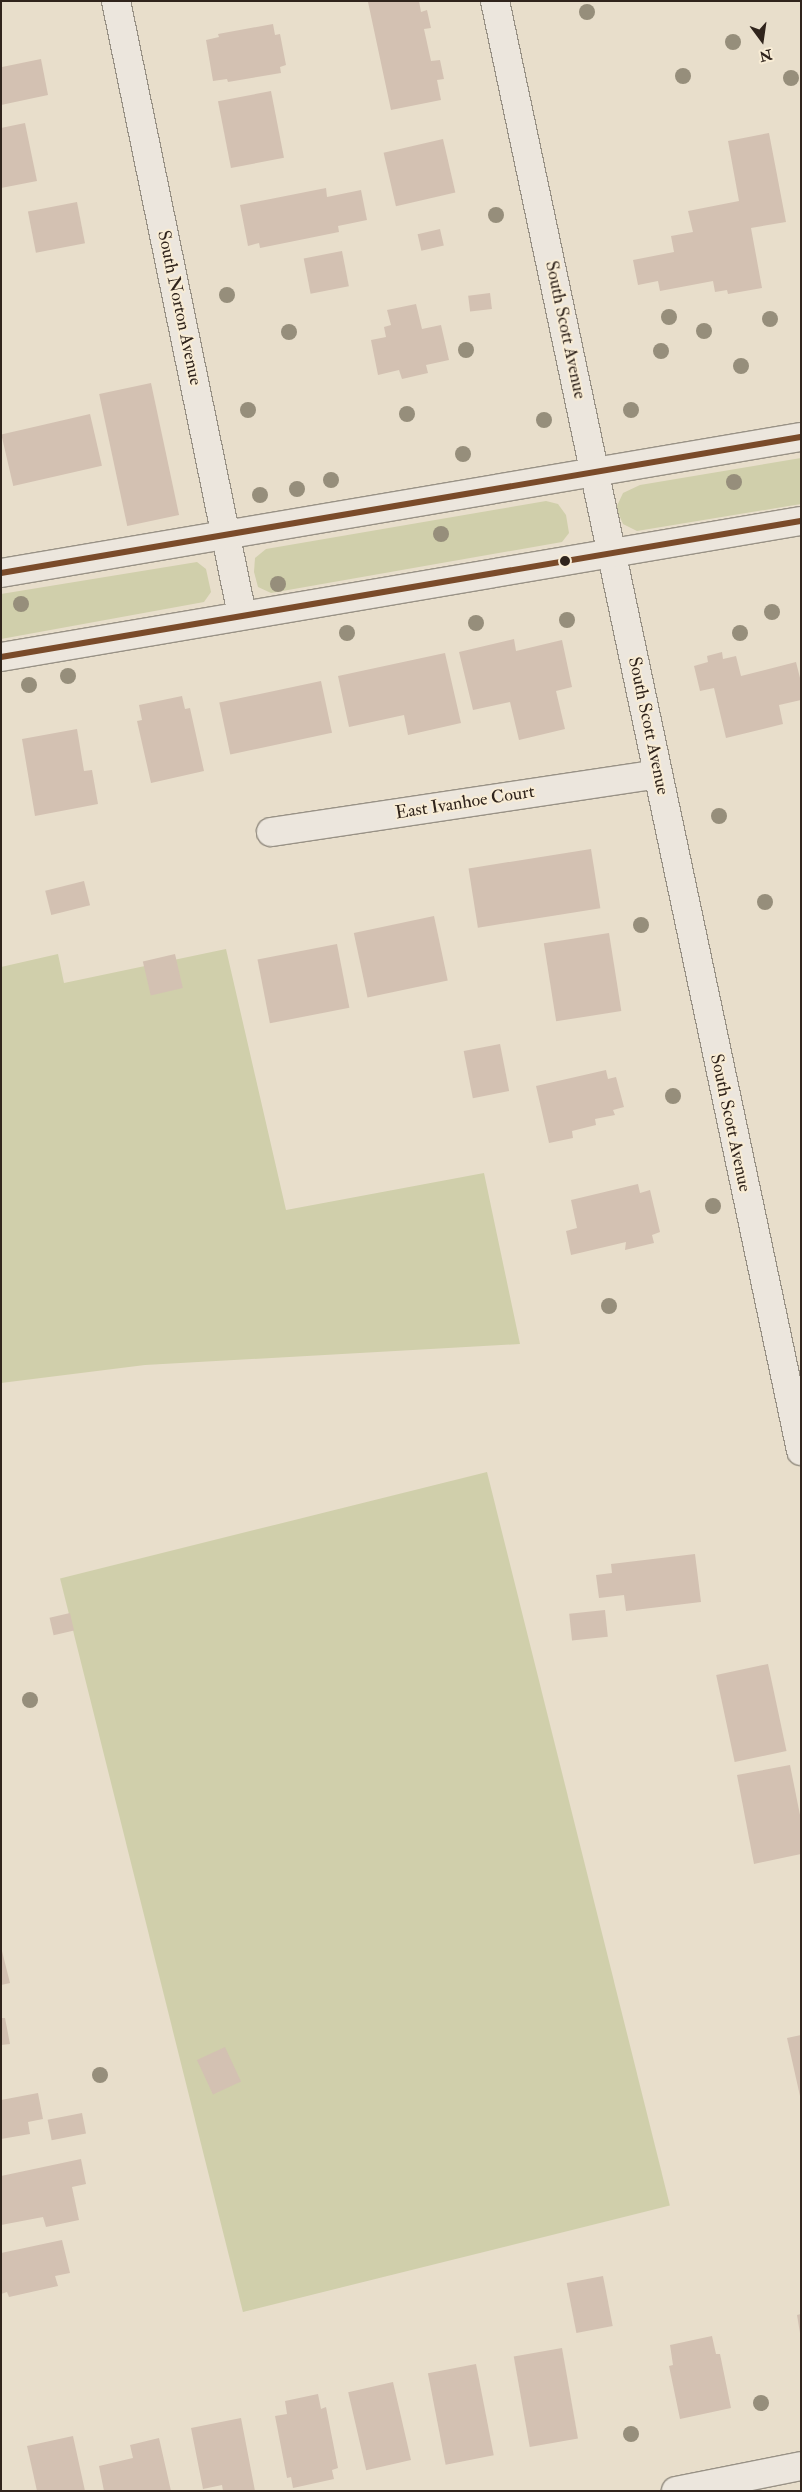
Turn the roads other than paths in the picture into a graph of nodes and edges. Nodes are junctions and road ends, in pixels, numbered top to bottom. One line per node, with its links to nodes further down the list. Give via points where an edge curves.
1 (116, 1): 6 (street, South Norton Avenue)
2 (495, 1): 4 (street, South Scott Avenue)
3 (801, 437): 4 (street)
4 (595, 472): 6 (street); 7 (street, South Scott Avenue)
5 (801, 521): 7 (street)
6 (225, 534): 8 (street); 9 (street, South Norton Avenue)
7 (612, 553): 9 (street); 11 (street, South Scott Avenue)
8 (1, 573)
9 (242, 615): 10 (street)
10 (1, 657)
11 (658, 774): 12 (street, East Ivanhoe Court); 13 (street, South Scott Avenue)
12 (272, 832)
13 (801, 1451)
14 (801, 2466): 15 (street)
15 (676, 2491)

